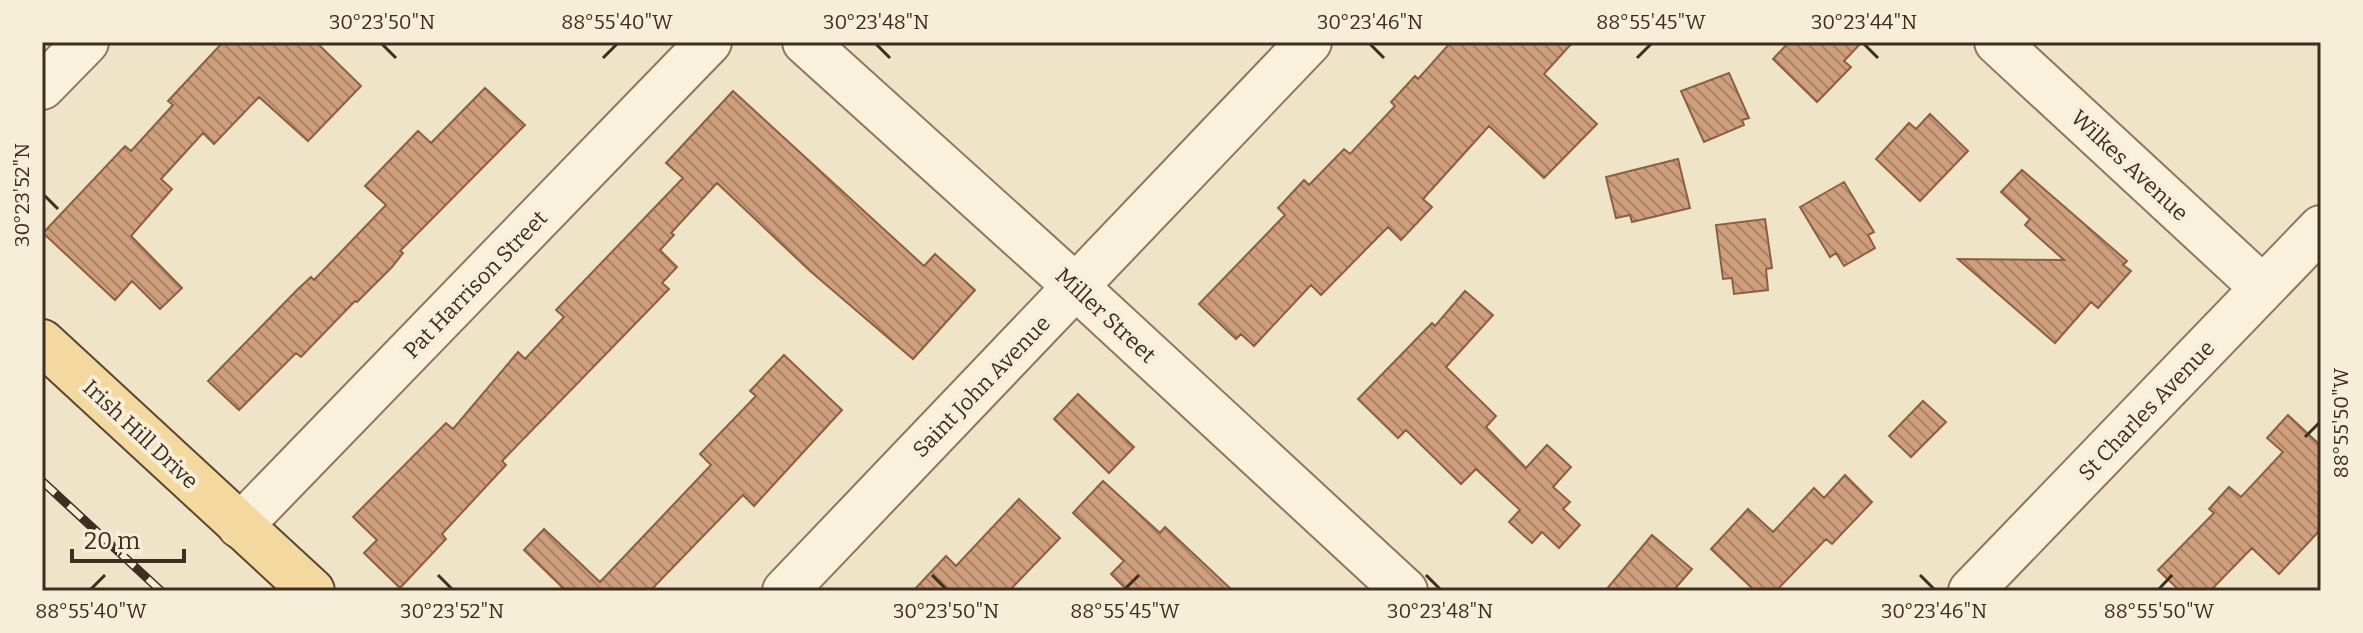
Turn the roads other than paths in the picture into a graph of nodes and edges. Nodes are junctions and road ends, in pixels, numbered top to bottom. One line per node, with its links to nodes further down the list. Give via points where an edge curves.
1 (709, 42): 11 (street, Pat Harrison Street)
2 (805, 42): 8 (street, Miller Street)
3 (1309, 42): 8 (street, Saint John Avenue)
4 (1997, 42): 9 (street, Wilkes Avenue)
5 (72, 46): 6 (street)
6 (42, 87)
7 (2321, 228): 9 (street, St Charles Avenue)
8 (1075, 286): 13 (street, Saint John Avenue); 14 (street, Miller Street)
9 (2263, 288): 15 (street, St Charles Avenue)
10 (42, 342): 11 (main road, Irish Hill Drive)
11 (240, 526): 12 (main road, Irish Hill Drive)
12 (312, 591)
13 (785, 591)
14 (1405, 591)
15 (1971, 591)

